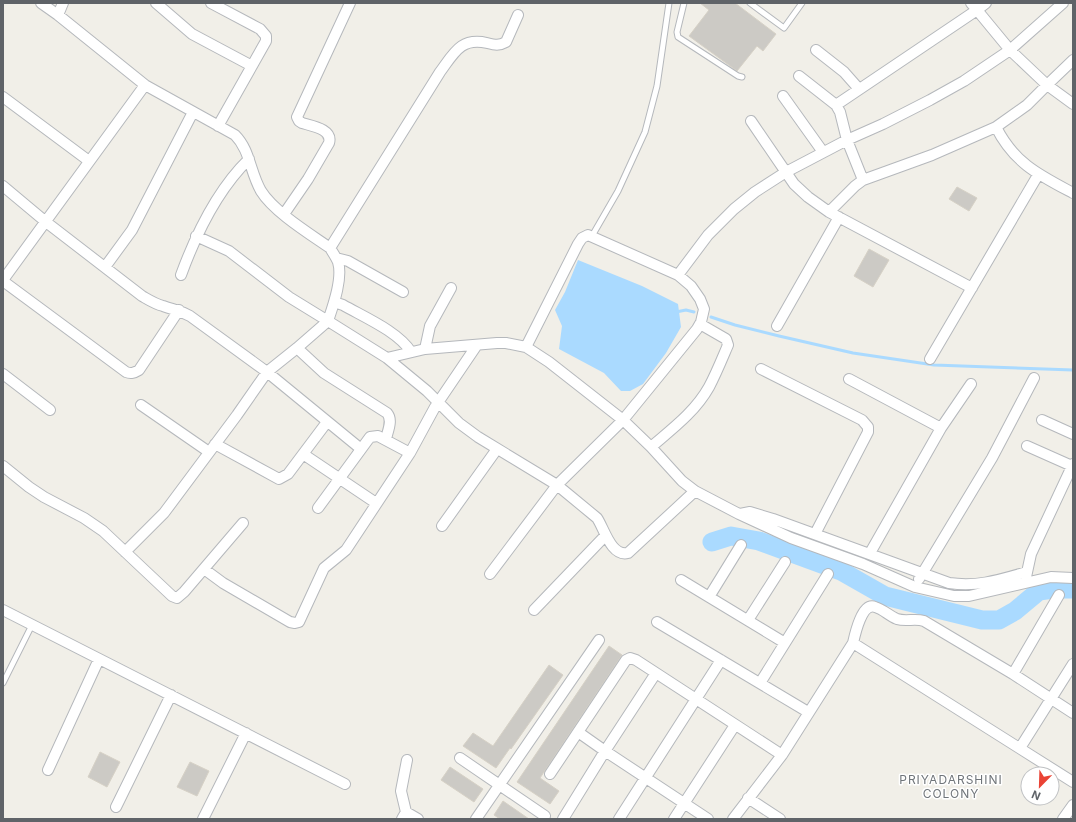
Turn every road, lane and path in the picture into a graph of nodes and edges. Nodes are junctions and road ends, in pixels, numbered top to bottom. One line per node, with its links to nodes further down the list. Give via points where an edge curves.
1 (42, 3): 13 (street)
2 (64, 3): 13 (street)
3 (156, 3): 18 (street, via 192,34)
4 (210, 3): 18 (street, via 264,32 266,41)
5 (350, 3): 41 (street, via 297,117 302,123 326,131 330,138 308,179)
6 (669, 3): 45 (lane, via 657,86 645,132 618,191)
7 (684, 3): 20 (lane, via 678,37)
8 (750, 3): 9 (lane, via 784,28)
9 (802, 3)
10 (986, 3): 12 (street)
11 (1063, 3): 16 (street)
12 (974, 7): 16 (street); 23 (street)
13 (58, 15): 21 (street)
14 (518, 15): 46 (street, via 506,42 497,45 473,41 461,47 451,58)
15 (816, 50): 23 (street, via 844,72)
16 (1010, 50): 22 (street); 32 (street, via 930,100)
17 (1073, 60): 22 (street)
18 (252, 66): 30 (street)
19 (799, 76): 27 (street)
20 (742, 77)
21 (145, 85): 28 (street); 35 (street)
22 (1047, 86): 26 (street); 31 (street, via 1027,105)
23 (859, 90): 27 (street)
24 (783, 96): 33 (street)
25 (3, 97): 35 (street)
26 (1073, 104)
27 (836, 105): 32 (street)
28 (193, 112): 30 (street); 48 (street, via 132,230)
29 (751, 121): 36 (street)
30 (218, 126): 34 (street, via 242,142)
31 (996, 127): 37 (street, via 1006,146); 38 (street, via 932,155)
32 (847, 140): 33 (street); 38 (street)
33 (823, 152): 36 (street)
34 (249, 159): 41 (street, via 255,180 262,192); 44 (street, via 227,185)
35 (89, 161): 43 (street)
36 (786, 172): 42 (street, via 800,190); 50 (street, via 755,192 734,210 708,236)
37 (1038, 175): 40 (street); 53 (street)
38 (862, 180): 42 (street)
39 (3, 186): 43 (street)
40 (1073, 193)
41 (284, 214): 46 (street)
42 (834, 215): 53 (street); 59 (street)
43 (46, 222): 48 (street); 51 (street)
44 (196, 236): 49 (street); 57 (street, via 229,251 289,297)
45 (592, 236): 50 (street); 61 (street, via 582,238)
46 (330, 248): 47 (street)
47 (336, 258): 54 (street, via 348,261); 55 (street, via 339,276)
48 (105, 267): 56 (street, via 153,302)
49 (181, 275)
50 (678, 275): 58 (street, via 691,286 700,299 704,309)
51 (3, 281): 56 (street, via 130,373 139,370)
52 (451, 288): 63 (street, via 433,320)
53 (972, 288): 66 (street)
54 (403, 292)
55 (334, 302): 57 (street); 64 (street, via 397,336)
56 (179, 310): 68 (street)
57 (328, 321): 62 (street); 65 (street)
58 (700, 324): 76 (street); 83 (street, via 726,339 728,344 709,387 698,403)
59 (777, 326)
60 (477, 344): 61 (street, via 506,343); 63 (street); 73 (street)
61 (526, 347): 76 (street, via 550,362)
62 (297, 348): 68 (street); 81 (street, via 324,373 387,413 390,422)
63 (425, 349): 64 (street)
64 (411, 352): 65 (street)
65 (387, 358): 73 (street)
66 (930, 359)
67 (761, 369): 99 (street, via 862,420 868,427 868,432)
68 (267, 372): 78 (street); 84 (street)
69 (3, 374): 75 (street)
70 (1034, 378): 109 (street, via 992,458)
71 (849, 379): 79 (street)
72 (971, 384): 79 (street)
73 (438, 402): 86 (street, via 459,423); 87 (street)
74 (141, 405): 84 (street)
75 (50, 410)
76 (623, 420): 83 (street); 92 (street)
77 (1042, 420): 80 (street)
78 (327, 422): 85 (street); 88 (street)
79 (941, 428): 103 (street)
80 (1073, 434)
81 (386, 439): 85 (street, via 370,437); 87 (street)
82 (1027, 446): 90 (street)
83 (651, 447): 93 (street, via 682,481)
84 (212, 448): 88 (street, via 279,479 288,474); 102 (street, via 164,513)
85 (361, 449): 91 (street)
86 (497, 449): 92 (street); 98 (street)
87 (410, 453): 94 (street)
88 (303, 454): 91 (street)
89 (3, 466): 102 (street, via 44,497 103,531)
90 (1072, 470): 106 (street, via 1031,554)
91 (340, 478): 94 (street); 95 (street)
92 (557, 485): 100 (street, via 597,518); 107 (street)
93 (695, 491): 96 (street); 100 (street, via 628,553 619,552)
94 (376, 503): 105 (street, via 346,550 324,568 299,622 290,622)
95 (318, 508)
96 (739, 514): 99 (street, via 750,512); 113 (street, via 791,538)
97 (243, 522): 105 (street)
98 (442, 526)
99 (815, 534): 103 (street)
100 (605, 536): 117 (street)
101 (741, 545): 115 (street)
102 (125, 552): 105 (street, via 177,598)
103 (870, 553): 109 (street)
104 (785, 562): 118 (street)
105 (204, 569)
106 (1027, 572): 109 (street, via 984,584 960,585 949,584); 112 (street)
107 (490, 574)
108 (828, 574): 122 (street)
109 (923, 574): 113 (street)
110 (1073, 578): 112 (street, via 1051,577)
111 (681, 580): 115 (street)
112 (1026, 583): 113 (street, via 969,596 954,596)
113 (915, 587)
114 (1059, 595): 128 (street)
115 (709, 597): 118 (street)
116 (3, 610): 120 (street)
117 (534, 610)
118 (748, 620): 122 (street)
119 (657, 622): 125 (street)
120 (32, 625): 124 (street); 129 (lane)
121 (599, 640): 149 (street)
122 (785, 643): 130 (street)
123 (853, 643): 128 (street, via 860,619 867,608 875,606 897,619 924,621); 134 (street); 139 (street)
124 (99, 659): 131 (street); 144 (street)
125 (721, 660): 130 (street); 132 (street)
126 (1073, 664): 133 (street)
127 (656, 673): 132 (street); 137 (street, via 633,658 626,660); 140 (street)
128 (1013, 674): 133 (street)
129 (3, 683)
130 (760, 683): 134 (street)
131 (171, 695): 138 (street); 153 (street)
132 (696, 700): 136 (street); 146 (street)
133 (1051, 700): 135 (street); 139 (street)
134 (808, 712): 141 (street)
135 (1073, 713)
136 (735, 725): 141 (street); 151 (street)
137 (578, 732): 140 (street); 145 (street)
138 (246, 733): 148 (street); 156 (street)
139 (1020, 748): 147 (street)
140 (605, 751): 146 (street); 159 (street)
141 (782, 755): 150 (street)
142 (460, 758): 149 (street)
143 (407, 760): 154 (street, via 400,791)
144 (48, 770)
145 (550, 774)
146 (645, 778): 151 (street); 160 (street)
147 (1073, 782)
148 (345, 784)
149 (500, 784): 155 (street); 158 (street)
150 (748, 798): 163 (street); 164 (street)
151 (684, 804): 161 (street); 162 (street)
152 (1073, 805): 165 (street)
153 (116, 807)
154 (404, 815): 157 (street)
155 (545, 816)
156 (203, 819)
157 (418, 819)
158 (476, 819)
159 (563, 819)
160 (619, 819)
161 (674, 819)
162 (708, 819)
163 (733, 819)
164 (780, 819)
165 (1063, 819)

